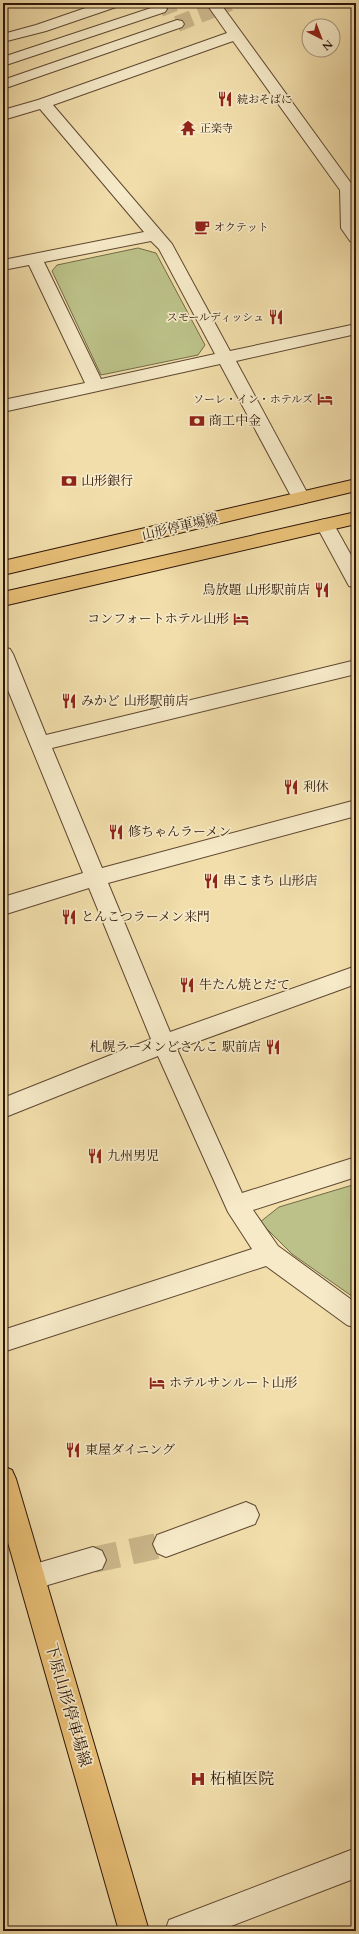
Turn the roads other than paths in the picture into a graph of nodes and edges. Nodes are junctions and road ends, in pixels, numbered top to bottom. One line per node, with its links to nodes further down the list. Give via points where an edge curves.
1 (114, 3): 6 (street)
2 (213, 3): 5 (street)
3 (160, 9): 7 (street)
4 (177, 24): 8 (street)
5 (235, 35): 9 (street); 12 (street, via 348,190 349,228)
6 (3, 38)
7 (3, 62)
8 (3, 85)
9 (43, 103): 10 (street); 11 (street)
10 (3, 115)
11 (155, 235): 13 (street); 16 (street, via 166,247)
12 (356, 238)
13 (34, 259): 14 (street); 17 (street)
14 (3, 265)
15 (356, 329): 16 (street)
16 (226, 357): 17 (street); 20 (street)
17 (95, 385): 18 (street)
18 (3, 406)
19 (356, 485): 20 (main road, 山形停車場線)
20 (301, 498): 23 (main road, 山形停車場線)
21 (356, 518): 22 (main road)
22 (325, 525): 24 (street); 25 (main road)
23 (3, 568)
24 (356, 581)
25 (3, 599)
26 (3, 654): 28 (street)
27 (356, 667): 28 (street)
28 (40, 744): 30 (street)
29 (356, 808): 30 (street)
30 (95, 878): 31 (street); 33 (street)
31 (3, 906)
32 (356, 975): 33 (street)
33 (164, 1044): 34 (street); 36 (street)
34 (3, 1108)
35 (356, 1167): 36 (street)
36 (236, 1205): 37 (street)
37 (269, 1254): 38 (street); 39 (street)
38 (356, 1317)
39 (3, 1341)
40 (3, 1479): 44 (main road, 下原山形停車場線)
41 (246, 1515): 42 (street)
42 (166, 1544)
43 (93, 1560): 44 (street)
44 (32, 1577): 46 (main road, 下原山形停車場線)
45 (356, 1863): 47 (street)
46 (134, 1931)
47 (180, 1931)

